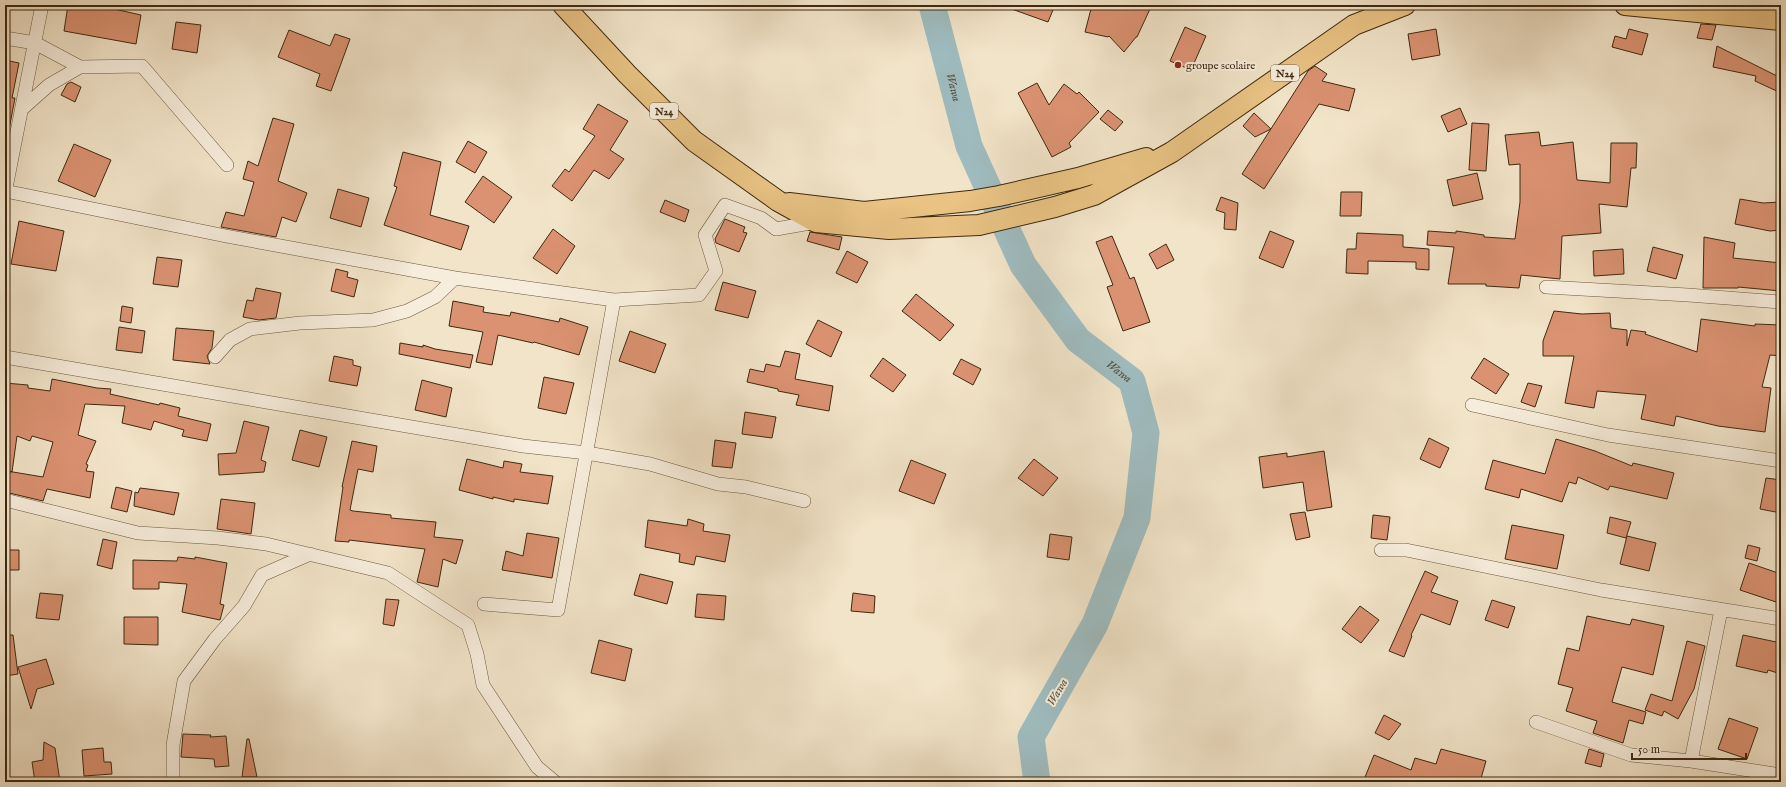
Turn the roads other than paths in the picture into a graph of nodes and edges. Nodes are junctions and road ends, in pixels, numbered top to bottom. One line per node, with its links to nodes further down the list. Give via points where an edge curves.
1 (42, 5): 7 (street)
2 (563, 5): 13 (main road, N24, via 626,74 694,141)
3 (1405, 5): 10 (main road, N24, via 1354,26)
4 (1625, 5): 5 (main road)
5 (1781, 20)
6 (5, 38): 7 (street)
7 (35, 43): 8 (street); 9 (street)
8 (80, 67): 9 (street, via 49,85); 11 (street, via 142,66)
9 (22, 109): 12 (street)
10 (1172, 152): 13 (main road, N24, via 1078,178 970,201 864,212); 14 (main road, N24, via 1094,195 979,225 889,229)
11 (227, 164)
12 (5, 191): 15 (street, via 226,236)
13 (778, 201): 14 (main road, N24)
14 (816, 222): 17 (street, via 776,229 761,218 725,205 705,235 716,271 699,295)
15 (455, 278): 17 (street); 19 (street, via 435,297 407,312 373,320 300,323 250,329 230,340)
16 (1546, 287): 18 (street)
17 (614, 300): 22 (street)
18 (1781, 302)
19 (215, 356)
20 (5, 357): 22 (street, via 523,446)
21 (1472, 405): 23 (street, via 1608,435)
22 (587, 453): 25 (street, via 650,464 718,484 746,487); 28 (street, via 558,610)
23 (1781, 461)
24 (5, 500): 27 (street, via 138,533 266,544)
25 (804, 501)
26 (1381, 550): 29 (street, via 1406,550 1601,590)
27 (310, 554): 34 (street, via 262,575 244,606 215,639 184,681 173,745); 35 (street, via 388,573 468,625 483,684 537,766)
28 (484, 604)
29 (1721, 610): 30 (street); 32 (street)
30 (1781, 620)
31 (1536, 722): 32 (street, via 1632,755)
32 (1691, 761): 33 (street)
33 (1781, 775)
34 (173, 782)
35 (555, 782)

